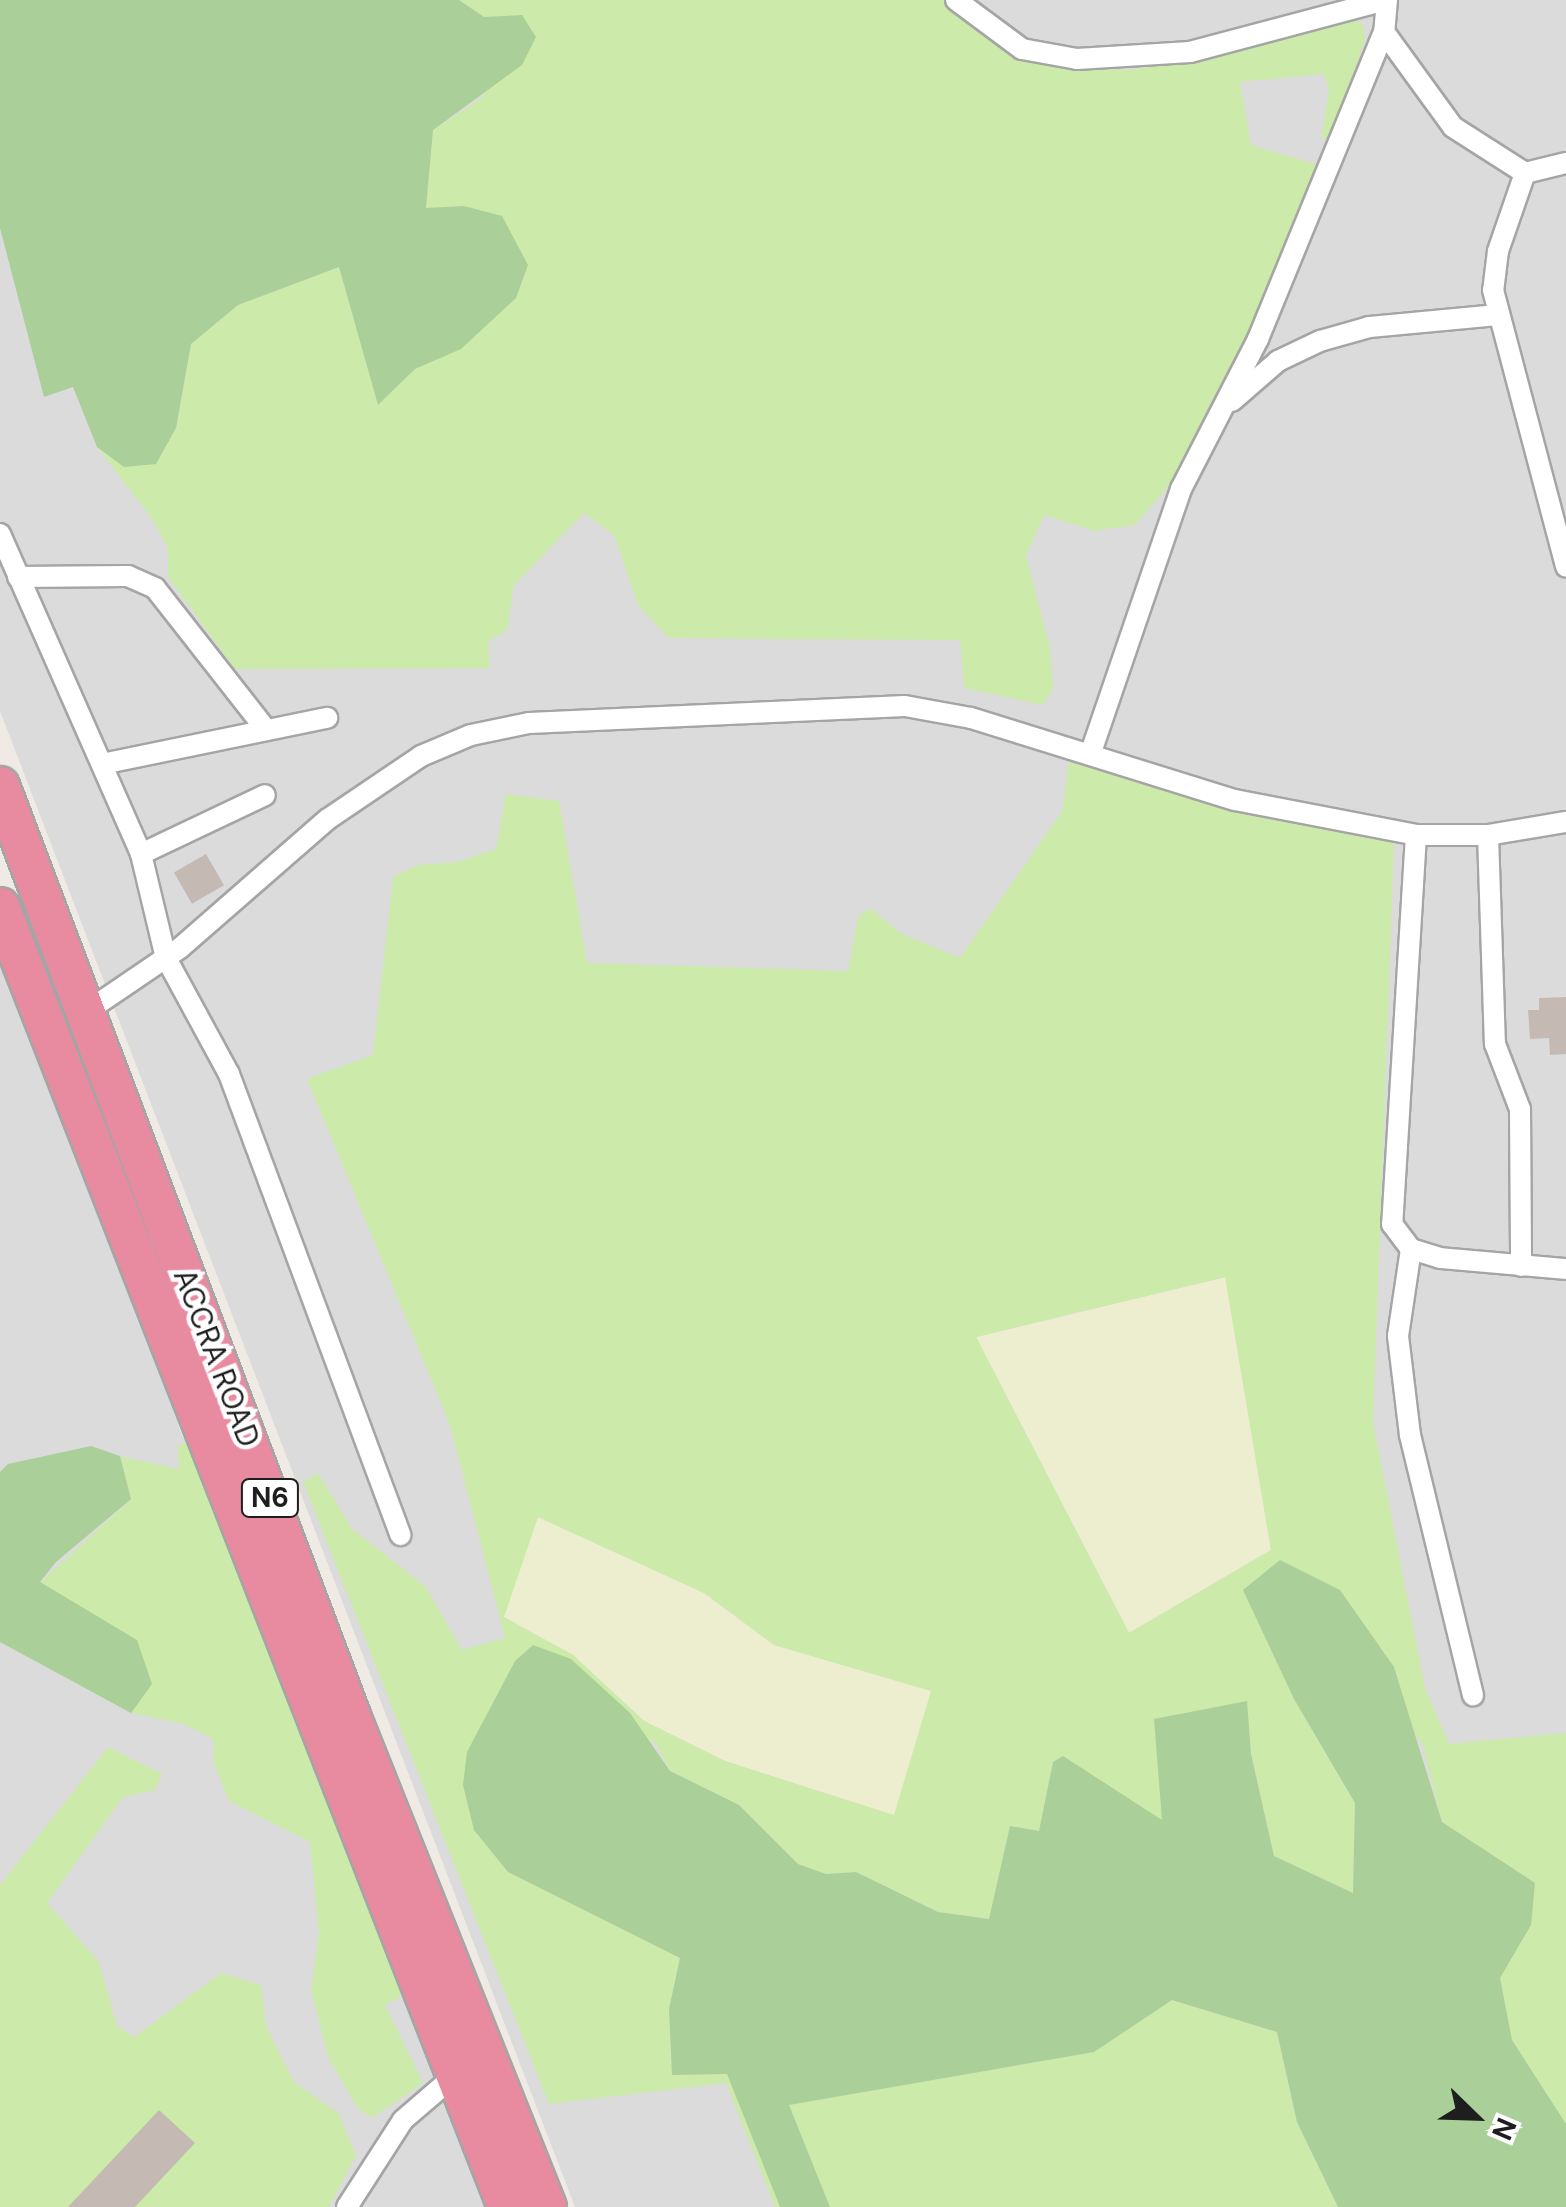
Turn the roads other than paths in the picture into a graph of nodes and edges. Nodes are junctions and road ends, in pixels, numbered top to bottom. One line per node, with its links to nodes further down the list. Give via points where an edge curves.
1 (956, 0): 2 (street, via 1022,49 1077,59 1190,52)
2 (1386, 0): 3 (street)
3 (1384, 32): 5 (street, via 1453,127); 7 (street)
4 (1566, 163): 5 (street)
5 (1525, 173): 6 (street, via 1498,251)
6 (1498, 315): 7 (street, via 1369,328 1320,341 1278,361); 9 (street)
7 (1224, 408): 13 (street, via 1181,489)
8 (0, 534): 10 (street)
9 (1566, 567)
10 (18, 577): 12 (street, via 128,576 154,588); 14 (street)
11 (327, 718): 12 (street)
12 (264, 727): 14 (street)
13 (1091, 752): 18 (street, via 1235,800); 22 (street, via 905,706 528,723 471,735 421,756 328,818)
14 (102, 764): 20 (street)
15 (0, 786): 23 (highway, ACCRA ROAD / N6)
16 (264, 795): 20 (street)
17 (1566, 822): 19 (street)
18 (1416, 836): 19 (street); 25 (street, via 1392,1224)
19 (1488, 836): 26 (street, via 1495,1044 1520,1109)
20 (140, 854): 22 (street)
21 (0, 907): 24 (highway, ACCRA ROAD / N6)
22 (166, 958): 23 (street); 28 (street, via 229,1074)
23 (86, 1013): 24 (street); 33 (highway, ACCRA ROAD / N6, via 350,1716)
24 (46, 1031): 30 (highway, ACCRA ROAD / N6)
25 (1412, 1249): 26 (street); 29 (street, via 1398,1336 1414,1462)
26 (1521, 1266): 27 (street)
27 (1566, 1269)
28 (400, 1535)
29 (1473, 1696)
30 (452, 2078): 31 (street, via 403,2120); 32 (highway, ACCRA ROAD / N6)
31 (347, 2207)
32 (507, 2207)
33 (547, 2207)

